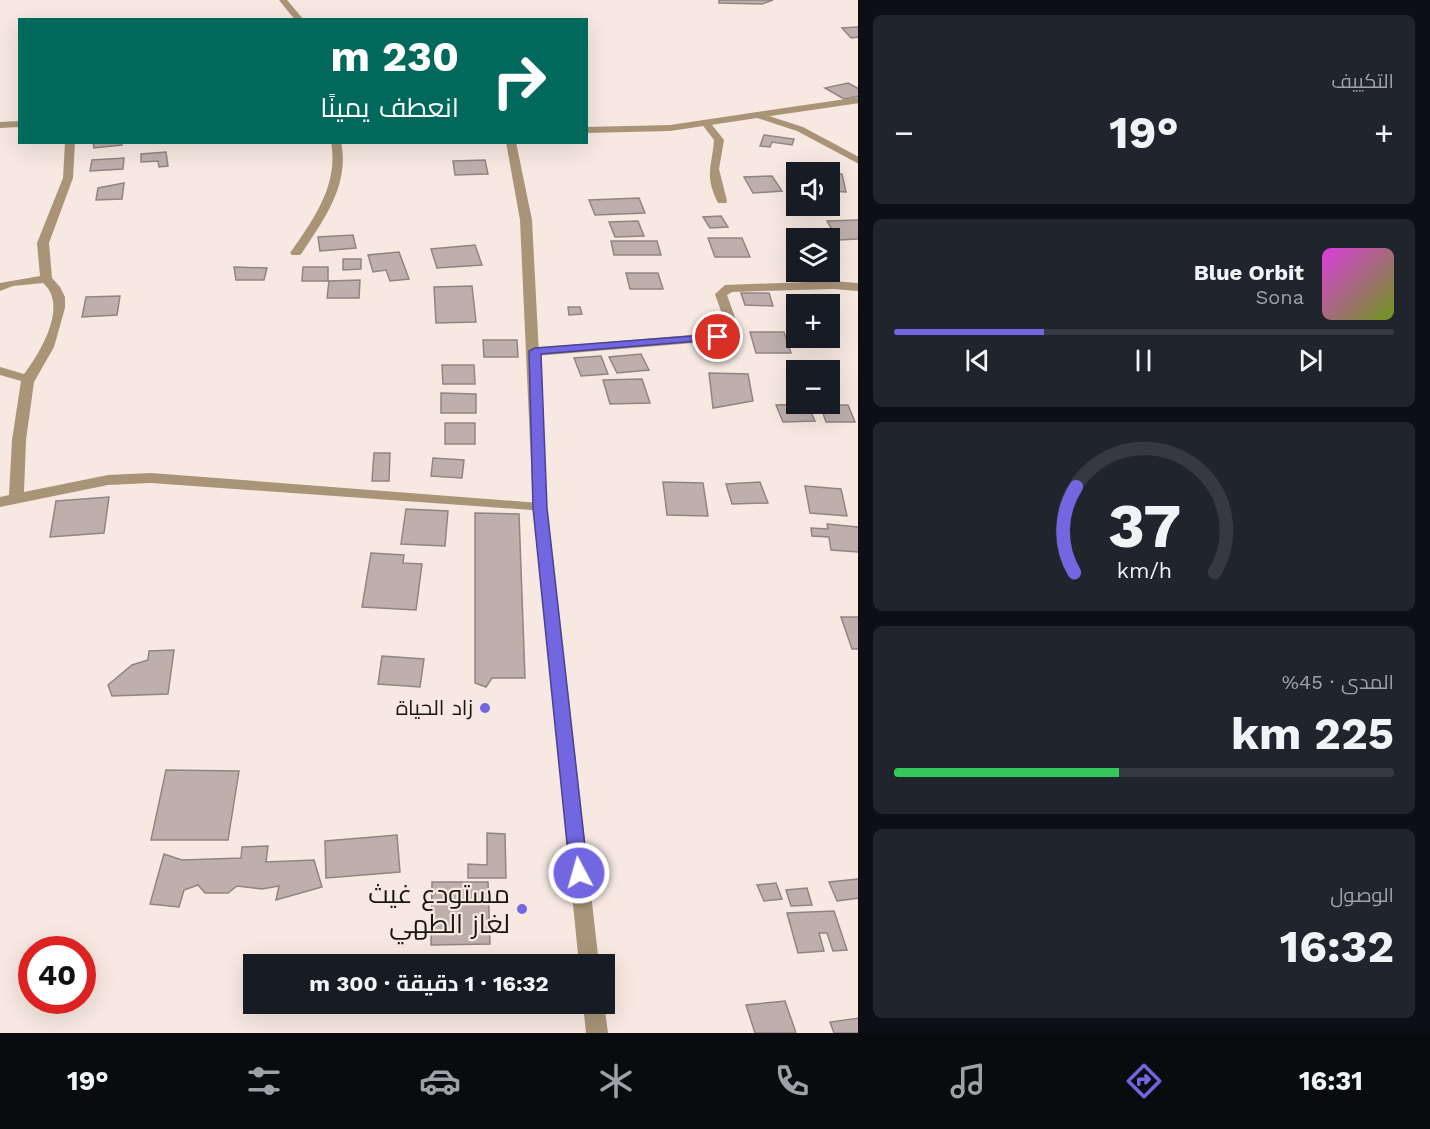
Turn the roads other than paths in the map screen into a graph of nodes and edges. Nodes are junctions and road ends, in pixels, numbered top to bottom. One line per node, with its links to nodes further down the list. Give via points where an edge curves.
1 (284, 0): 2 (street)
2 (298, 18)
3 (858, 100): 4 (street)
4 (757, 115): 5 (street); 12 (street, via 800,129)
5 (706, 123): 8 (street); 13 (street, via 721,141 713,171)
6 (18, 124): 7 (street)
7 (0, 125)
8 (588, 130)
9 (70, 144): 15 (street, via 68,178 43,243)
10 (337, 144): 14 (street, via 342,158 326,207)
11 (511, 144): 18 (street, via 526,220)
12 (858, 161)
13 (722, 201)
14 (296, 253)
15 (46, 279): 16 (street); 20 (street, via 56,288 57,318 46,349)
16 (0, 287)
17 (858, 287): 18 (street, via 729,288 721,298 731,323 727,332 718,337)
18 (535, 351): 23 (street)
19 (0, 371): 20 (street)
20 (27, 379): 21 (street, via 18,439)
21 (16, 498): 22 (street); 23 (street, via 108,480 151,478)
22 (0, 502)
23 (540, 508): 24 (street)
24 (588, 954)
25 (595, 1014): 26 (street)
26 (597, 1033)

